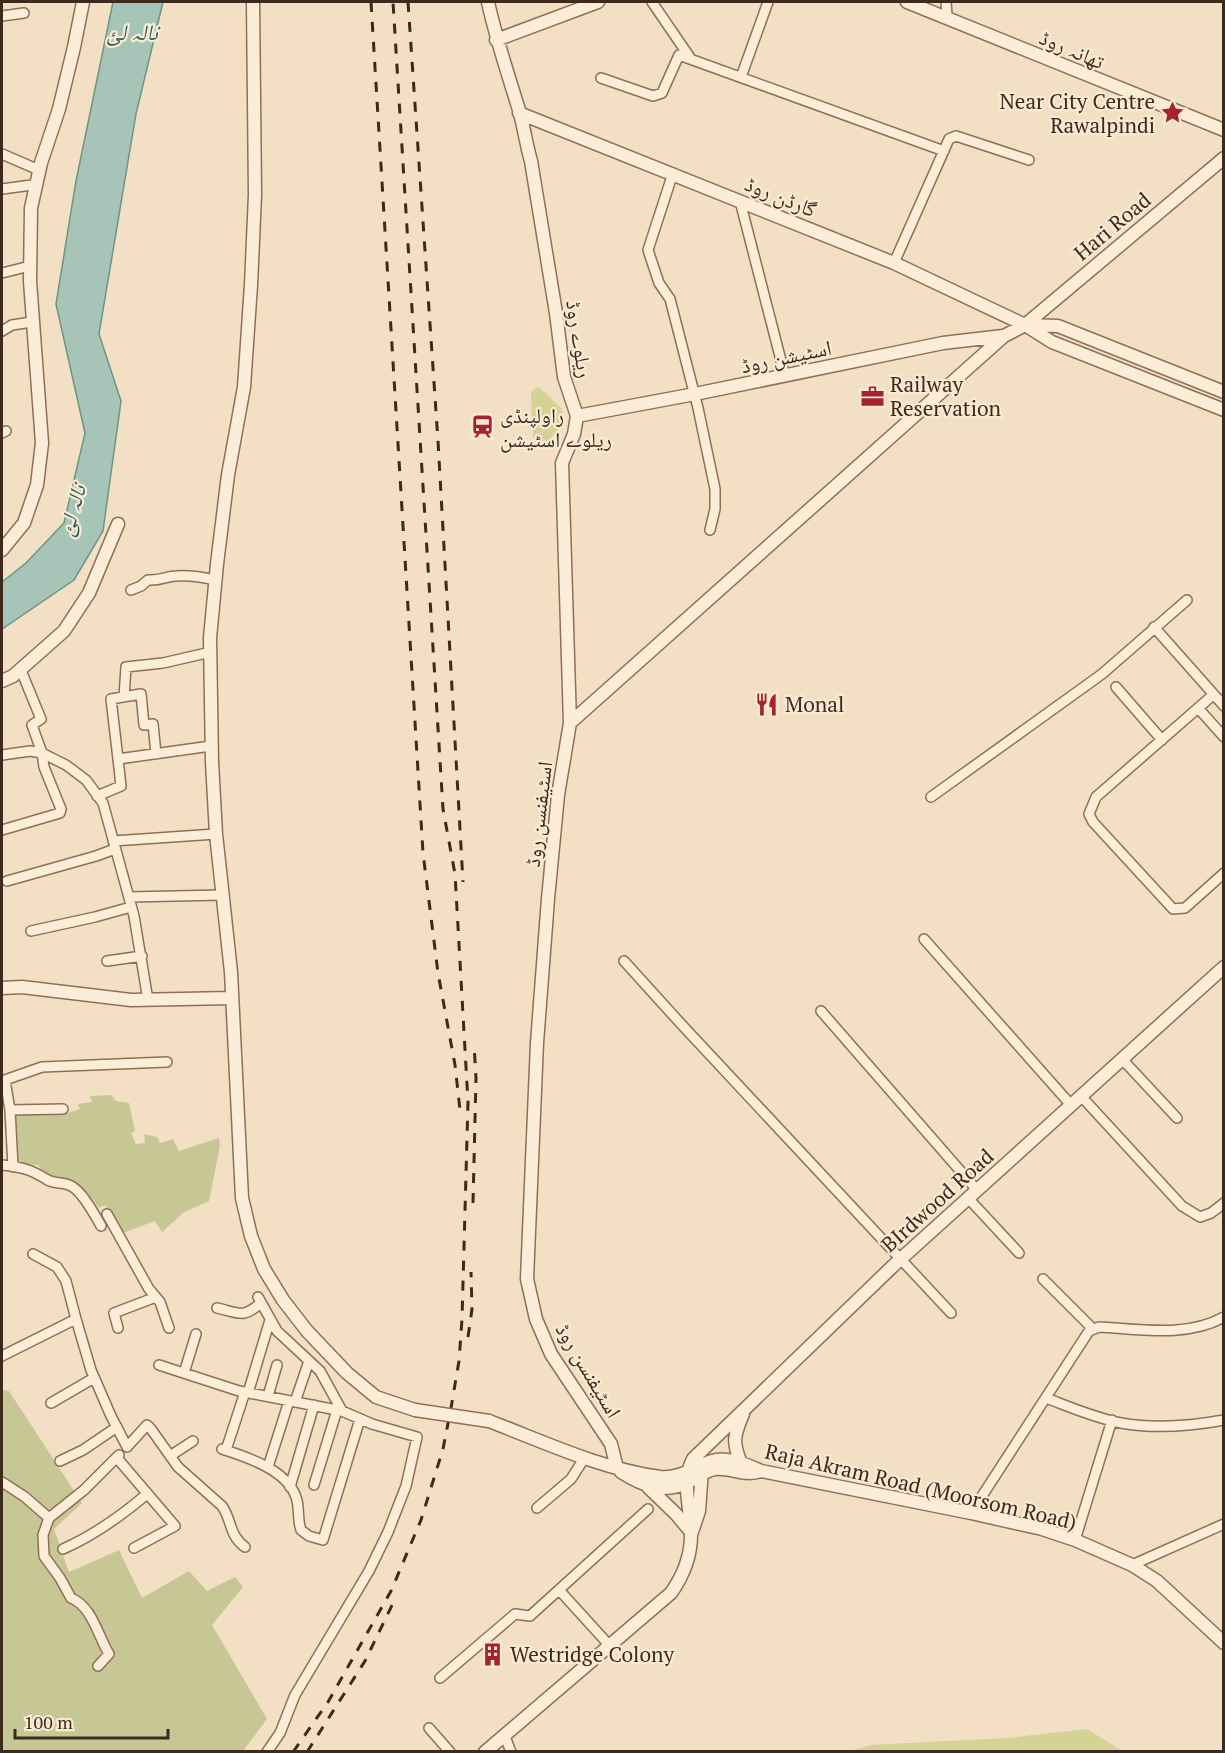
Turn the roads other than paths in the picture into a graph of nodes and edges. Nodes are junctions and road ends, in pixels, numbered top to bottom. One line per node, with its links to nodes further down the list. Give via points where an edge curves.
1 (83, 2): 22 (street, via 59,109)
2 (253, 2): 42 (street, via 255,195 251,285 244,387)
3 (488, 2): 12 (street, ریلوے روڈ)
4 (598, 2): 12 (street)
5 (652, 2): 13 (street)
6 (768, 2): 14 (street)
7 (907, 2): 11 (street, تھانہ روڈ)
8 (946, 2): 11 (street)
9 (24, 13): 10 (street)
10 (2, 16)
11 (947, 16): 17 (street, تھانہ روڈ)
12 (496, 40): 16 (street, ریلوے روڈ)
13 (691, 59): 14 (street); 15 (street, via 679,55 662,93 653,96)
14 (741, 77): 18 (street)
15 (601, 78)
16 (519, 113): 23 (street, گارڈن روڈ); 38 (street, ریلوے روڈ, via 533,172 564,377)
17 (1224, 130)
18 (944, 151): 21 (street, via 949,139 956,136); 27 (street)
19 (2, 154): 22 (street)
20 (1224, 158): 31 (street, Hari Road)
21 (1029, 160)
22 (39, 170): 28 (street, via 31,208)
23 (673, 173): 26 (street, گارڈن روڈ); 36 (street, via 648,250 659,283 670,299)
24 (32, 185): 25 (street)
25 (2, 189)
26 (740, 201): 27 (street, گارڈن روڈ); 34 (street)
27 (894, 263): 31 (street, گارڈن روڈ)
28 (30, 266): 29 (street); 30 (street)
29 (2, 273)
30 (33, 322): 32 (street, via 12,324); 41 (street, via 42,443 37,485 24,523)
31 (1024, 325): 33 (street, Hari Road); 35 (street, via 1058,326); 37 (street, گارڈن روڈ, via 1052,342)
32 (2, 331)
33 (1004, 336): 34 (street, اسٹیشن روڈ, via 943,344); 54 (street)
34 (785, 376): 36 (street, اسٹیشن روڈ)
35 (1224, 392)
36 (695, 394): 38 (street, اسٹیشن روڈ); 40 (street, via 715,489)
37 (1224, 410)
38 (577, 416): 54 (street, via 562,463)
39 (118, 524): 47 (street, via 89,593 64,631)
40 (710, 530)
41 (2, 550)
42 (215, 579): 43 (street, via 148,579); 46 (street)
43 (131, 590)
44 (1187, 600): 45 (street)
45 (1154, 627): 50 (street); 63 (street, via 1102,674)
46 (211, 652): 51 (street, via 126,668); 57 (street)
47 (20, 668): 48 (street); 58 (street, via 41,719 32,725)
48 (2, 681)
49 (1116, 687): 56 (street)
50 (1213, 695): 52 (street); 53 (street)
51 (124, 697): 59 (street, via 141,694 144,724 153,724); 61 (street, via 111,699)
52 (1224, 706)
53 (1198, 708): 55 (street); 56 (street)
54 (570, 723): 136 (street, اسٹیفنسن روڈ, via 548,899 537,1042 527,1279 536,1319 551,1354 612,1444)
55 (1224, 737)
56 (1162, 740): 67 (street, via 1096,797 1089,814 1173,909 1185,908)
57 (211, 746): 59 (street); 65 (street)
58 (42, 753): 60 (street); 62 (street, via 86,780); 64 (street, via 60,813)
59 (156, 754): 61 (street)
60 (2, 755)
61 (118, 759): 62 (street, via 121,786)
62 (98, 796): 66 (street)
63 (931, 797)
64 (2, 830)
65 (216, 834): 66 (street); 69 (street)
66 (114, 845): 68 (street, via 96,856); 70 (street)
67 (1224, 873)
68 (7, 881)
69 (222, 895): 70 (street); 78 (street)
70 (130, 902): 71 (street, via 95,917); 73 (street)
71 (31, 931)
72 (924, 939): 85 (street)
73 (142, 956): 74 (street); 79 (street)
74 (107, 961)
75 (624, 961): 97 (street)
76 (1224, 967): 81 (street, BIrdwood Road)
77 (2, 988): 79 (street)
78 (231, 998): 79 (street); 131 (street, bridge, via 242,1198 264,1269 307,1330 376,1397 415,1410 489,1421)
79 (148, 1000)
80 (821, 1011): 91 (street)
81 (1122, 1059): 84 (street, BIrdwood Road); 88 (street)
82 (167, 1062): 83 (street, via 42,1066)
83 (3, 1081): 87 (street)
84 (1081, 1096): 85 (street, BIrdwood Road); 92 (street, via 1182,1206 1200,1217)
85 (1071, 1105): 91 (street, BIrdwood Road)
86 (63, 1109): 87 (street)
87 (10, 1110): 90 (street)
88 (1177, 1118)
89 (2, 1165): 90 (street)
90 (13, 1167): 94 (street, via 29,1169 47,1180 75,1188)
91 (973, 1194): 95 (street); 97 (street, BIrdwood Road)
92 (1224, 1203)
93 (107, 1214): 99 (street)
94 (101, 1226)
95 (1019, 1253)
96 (33, 1254): 103 (street, via 57,1267 66,1281)
97 (901, 1258): 101 (street); 121 (street, BIrdwood Road)
98 (1043, 1279): 107 (street)
99 (156, 1297): 105 (street, via 114,1313); 106 (street)
100 (217, 1308): 104 (street, via 249,1313 259,1300)
101 (951, 1313)
102 (1224, 1317): 107 (street, via 1212,1324 1183,1330)
103 (76, 1319): 109 (street); 114 (street)
104 (270, 1320): 110 (street); 115 (street)
105 (118, 1328)
106 (170, 1328)
107 (1093, 1329): 117 (street)
108 (196, 1334): 113 (street)
109 (2, 1356)
110 (309, 1361): 118 (street); 122 (street, via 320,1371)
111 (159, 1365): 113 (street)
112 (277, 1365): 116 (street)
113 (184, 1373): 115 (street)
114 (94, 1378): 119 (street); 126 (street)
115 (246, 1392): 116 (street); 135 (street, via 224,1450)
116 (268, 1396): 118 (street)
117 (1046, 1398): 124 (street); 147 (street)
118 (292, 1401): 120 (street); 135 (street)
119 (51, 1403)
120 (314, 1406): 122 (street); 142 (street)
121 (746, 1407): 129 (street, BIrdwood Road); 134 (street, via 736,1429 734,1446)
122 (340, 1410): 123 (street); 141 (street)
123 (360, 1419): 142 (street, via 323,1540 301,1530 296,1498); 163 (street, via 417,1437 406,1486 369,1571 295,1695 280,1733)
124 (1112, 1420): 125 (street, via 1170,1426); 151 (street)
125 (1224, 1420)
126 (117, 1427): 128 (street); 133 (street)
127 (194, 1441): 130 (street)
128 (128, 1448): 130 (street, via 147,1425); 132 (street)
129 (700, 1452): 137 (street); 139 (street, BIrdwood Road, via 693,1459)
130 (170, 1456): 152 (street, via 222,1506 233,1535)
131 (585, 1457): 136 (street); 145 (street, via 571,1479)
132 (117, 1458): 144 (street); 148 (street)
133 (60, 1461)
134 (741, 1463): 137 (street, Raja Akram Road (Moorsom Road), via 718,1460); 138 (street, Raja Akram Road (Moorsom Road))
135 (268, 1467): 142 (street)
136 (617, 1468): 139 (street); 143 (street)
137 (702, 1470): 138 (street, via 746,1474); 139 (street); 150 (street, via 699,1511)
138 (761, 1471): 147 (street, Raja Akram Road (Moorsom Road))
139 (688, 1478): 143 (street, via 662,1489); 150 (street, via 687,1508)
140 (2, 1482): 148 (street)
141 (314, 1485)
142 (290, 1487)
143 (648, 1487): 150 (street)
144 (147, 1494): 153 (street, via 175,1526); 154 (street, via 95,1534)
145 (537, 1508)
146 (648, 1509): 156 (street)
147 (971, 1513): 151 (street, Raja Akram Road (Moorsom Road))
148 (49, 1518): 159 (street, via 44,1556 71,1598 89,1614 109,1654)
149 (1224, 1524): 155 (street)
150 (692, 1533): 158 (street, via 686,1564 671,1593)
151 (1075, 1540): 155 (street, Raja Akram Road (Moorsom Road))
152 (245, 1547)
153 (134, 1548)
154 (63, 1549)
155 (1132, 1565): 157 (street, Raja Akram Road (Moorsom Road), via 1156,1581)
156 (560, 1591): 158 (street); 160 (street, via 530,1616 515,1614)
157 (1224, 1643)
158 (610, 1646): 162 (street)
159 (98, 1666)
160 (440, 1678)
161 (429, 1728): 164 (street)
162 (504, 1734): 165 (street); 166 (street)
163 (267, 1752)
164 (450, 1752)
165 (485, 1752)
166 (511, 1752)

